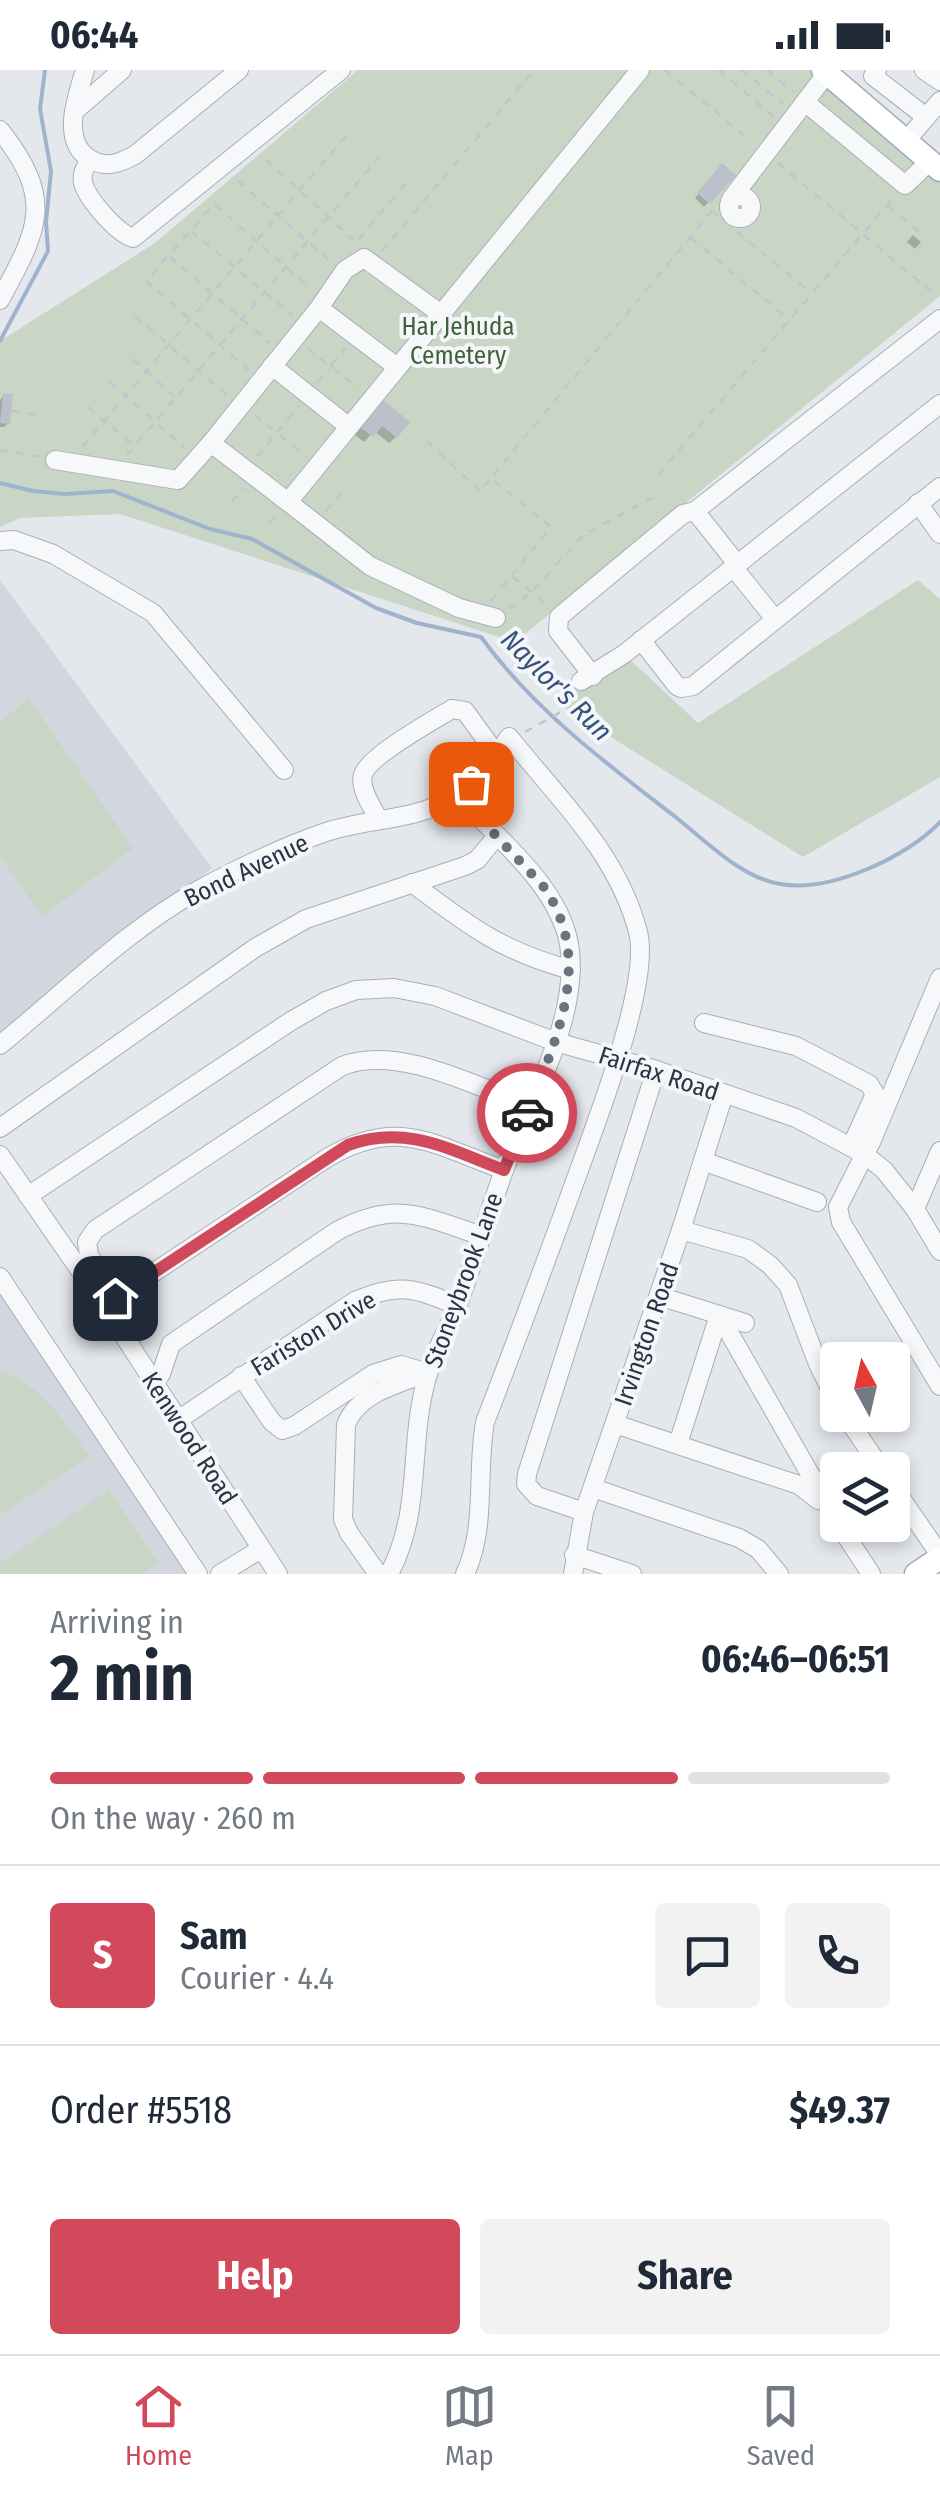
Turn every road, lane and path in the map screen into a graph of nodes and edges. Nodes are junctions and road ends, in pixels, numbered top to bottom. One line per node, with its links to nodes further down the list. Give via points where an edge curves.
1 (85, 70): 15 (street)
2 (122, 70): 15 (street)
3 (239, 70): 23 (street, via 135,155 117,164)
4 (342, 70): 23 (street, via 134,238 111,222 84,186)
5 (534, 70): 42 (path)
6 (640, 70): 52 (street)
7 (665, 70): 21 (path)
8 (719, 70): 17 (path)
9 (742, 70): 17 (path)
10 (767, 70): 17 (path)
11 (877, 70): 16 (street, via 872,76)
12 (924, 70): 14 (street)
13 (825, 72): 17 (street); 20 (main road)
14 (940, 81)
15 (75, 110): 23 (street, via 76,144)
16 (935, 111): 20 (street)
17 (796, 115): 21 (street); 28 (street)
18 (0, 130): 50 (street, via 28,169 36,200 28,247)
19 (348, 132): 29 (path)
20 (906, 141): 25 (main road)
21 (766, 154): 31 (street); 35 (path)
22 (378, 158): 32 (path)
23 (90, 159)
24 (266, 160): 29 (path)
25 (935, 166): 28 (street)
26 (238, 181): 33 (path)
27 (406, 183): 38 (path)
28 (905, 184): 30 (path)
29 (300, 190): 32 (path); 33 (path)
30 (887, 205): 35 (path); 37 (path)
31 (719, 206): 36 (path); 48 (path)
32 (329, 215): 38 (path); 39 (path)
33 (278, 216): 39 (path); 40 (path)
34 (190, 230): 40 (path, via 214,204); 41 (path); 43 (path)
35 (862, 234): 48 (path); 49 (path)
36 (690, 237): 56 (path); 92 (path)
37 (924, 237)
38 (358, 240): 42 (path)
39 (307, 241): 44 (path); 45 (path)
40 (256, 243): 43 (path); 44 (path)
41 (169, 256): 46 (path); 55 (path, via 146,281)
42 (366, 262): 45 (street); 52 (street)
43 (234, 267): 46 (path); 47 (path)
44 (284, 267): 47 (path); 51 (path)
45 (343, 272): 51 (street)
46 (212, 292): 54 (path); 55 (path)
47 (264, 292): 54 (path); 58 (path)
48 (811, 293): 56 (path)
49 (932, 293)
50 (0, 300)
51 (322, 305): 58 (street); 59 (street)
52 (440, 314): 65 (street)
53 (135, 316): 61 (path)
54 (242, 318): 60 (path); 64 (path)
55 (190, 319): 60 (path); 61 (path)
56 (788, 319): 91 (path)
57 (940, 320): 99 (street)
58 (300, 332): 63 (path); 64 (street)
59 (356, 336): 63 (path); 65 (street)
60 (220, 344): 64 (path); 67 (path)
61 (168, 345): 66 (path); 67 (path)
62 (132, 359): 66 (path)
63 (330, 366): 69 (path); 72 (path)
64 (272, 367): 69 (street); 73 (street)
65 (397, 367): 72 (street)
66 (146, 371): 70 (path); 71 (path)
67 (197, 371): 71 (path); 73 (path)
68 (110, 382): 70 (path)
69 (308, 395): 80 (street); 81 (path)
70 (126, 396): 78 (path); 79 (path)
71 (176, 397): 79 (path)
72 (371, 400): 80 (street)
73 (242, 405): 81 (path); 83 (street)
74 (88, 406): 78 (path)
75 (40, 408): 76 (path, via 34,416)
76 (12, 410)
77 (938, 412): 103 (street)
78 (104, 421): 84 (path); 87 (path)
79 (155, 421): 84 (path); 86 (path)
80 (348, 426): 88 (street)
81 (276, 432): 88 (path); 90 (path)
82 (427, 441): 92 (path, via 480,491)
83 (211, 443): 86 (street); 90 (street)
84 (134, 446): 89 (path)
85 (0, 450): 87 (path)
86 (197, 460): 89 (street, via 178,480)
87 (61, 462): 89 (street)
88 (318, 465): 97 (street)
89 (114, 472)
90 (250, 473): 96 (path); 97 (street)
91 (658, 475)
92 (491, 478): 104 (path, via 551,527)
93 (346, 486): 100 (path)
94 (940, 487): 98 (street)
95 (658, 495): 105 (path, via 583,535)
96 (232, 502)
97 (288, 502): 100 (street)
98 (918, 503): 101 (street); 108 (street)
99 (696, 511): 103 (street); 109 (street, via 683,514 559,617 558,631 587,678)
100 (316, 523): 107 (street, via 370,566)
101 (940, 534)
102 (0, 541): 113 (street, via 53,554 153,614)
103 (735, 566): 108 (street); 109 (street)
104 (512, 576): 105 (path); 107 (path)
105 (531, 593): 106 (path); 107 (path)
106 (544, 603)
107 (488, 616)
108 (775, 618): 109 (street, via 686,688 677,686)
109 (641, 640)
110 (566, 710): 111 (path)
111 (536, 729)
112 (497, 755): 114 (street, Bond Avenue); 115 (street, via 465,711 452,709 363,773); 123 (street, Bond Avenue, via 509,738 594,837 626,896 639,935 639,964)
113 (284, 770)
114 (457, 794): 115 (street, Bond Avenue, via 419,813); 116 (street, Stoneybrook Lane)
115 (379, 820): 122 (street, Bond Avenue, via 277,850 196,891)
116 (496, 838): 117 (street, via 477,860); 118 (street, Stoneybrook Lane, via 554,901)
117 (412, 883): 118 (street, via 482,935); 127 (street, via 306,918 254,948)
118 (571, 970): 121 (street, Stoneybrook Lane)
119 (940, 978): 128 (street)
120 (704, 1023): 128 (street, via 796,1046 868,1084 874,1094)
121 (556, 1042): 123 (street, Fairfax Road); 126 (street, Stoneybrook Lane); 133 (street, Fairfax Road, via 434,996 356,990 290,1021)
122 (0, 1045)
123 (617, 1058): 124 (street, Fairfax Road); 166 (street, via 486,1422 479,1517)
124 (656, 1070): 125 (street, Fairfax Road); 156 (street, via 527,1474 526,1484 537,1496)
125 (724, 1094): 128 (street, Fairfax Road, via 796,1118); 131 (street, Irvington Road)
126 (530, 1106): 132 (street, Stoneybrook Lane); 141 (street, via 396,1060 342,1066 95,1230 89,1255)
127 (0, 1128)
128 (858, 1150): 135 (street, Fairfax Road); 149 (street, via 838,1207 841,1222)
129 (940, 1150): 135 (street)
130 (0, 1155): 133 (street, Kenwood Road)
131 (703, 1162): 134 (street); 136 (street, Irvington Road)
132 (504, 1170): 137 (street, Stoneybrook Lane); 141 (street, via 404,1136 364,1139)
133 (28, 1196): 141 (street, Kenwood Road)
134 (817, 1202)
135 (915, 1209): 138 (street, Fairfax Road)
136 (681, 1230): 140 (street, Irvington Road); 145 (street, via 748,1249 770,1265 788,1286)
137 (482, 1236): 142 (street, Stoneybrook Lane); 148 (street, via 400,1213 363,1218 171,1344)
138 (940, 1251)
139 (0, 1277): 163 (street)
140 (659, 1296): 143 (street); 151 (street, Irvington Road)
141 (110, 1302): 148 (street, Kenwood Road)
142 (458, 1306): 146 (street, Stoneybrook Lane); 147 (street, Fariston Drive, via 418,1290 387,1289 355,1301)
143 (719, 1315): 144 (street); 152 (street); 153 (street)
144 (745, 1323)
145 (820, 1368)
146 (428, 1373): 147 (street, via 401,1365 373,1374 282,1430); 162 (street, Stoneybrook Lane, via 413,1507); 162 (street, via 362,1400 346,1426 343,1520)
147 (241, 1376): 150 (street, Fariston Drive)
148 (153, 1381): 150 (street, Kenwood Road)
149 (940, 1386)
150 (178, 1420): 159 (street, Kenwood Road)
151 (615, 1424): 152 (street); 154 (street, Irvington Road)
152 (678, 1444): 153 (street)
153 (803, 1478): 155 (street)
154 (593, 1488): 156 (street, Irvington Road); 169 (street, via 739,1538)
155 (820, 1500)
156 (584, 1512): 160 (street, Irvington Road)
157 (910, 1512): 161 (street)
158 (850, 1542): 170 (street)
159 (261, 1549): 164 (street); 165 (street, Kenwood Road)
160 (574, 1554): 167 (street, Irvington Road); 168 (street)
161 (940, 1556): 171 (main road)
162 (391, 1572)
163 (198, 1574)
164 (220, 1574)
165 (278, 1574)
166 (465, 1574)
167 (573, 1574)
168 (632, 1574)
169 (779, 1574)
170 (871, 1574)
171 (916, 1574)

